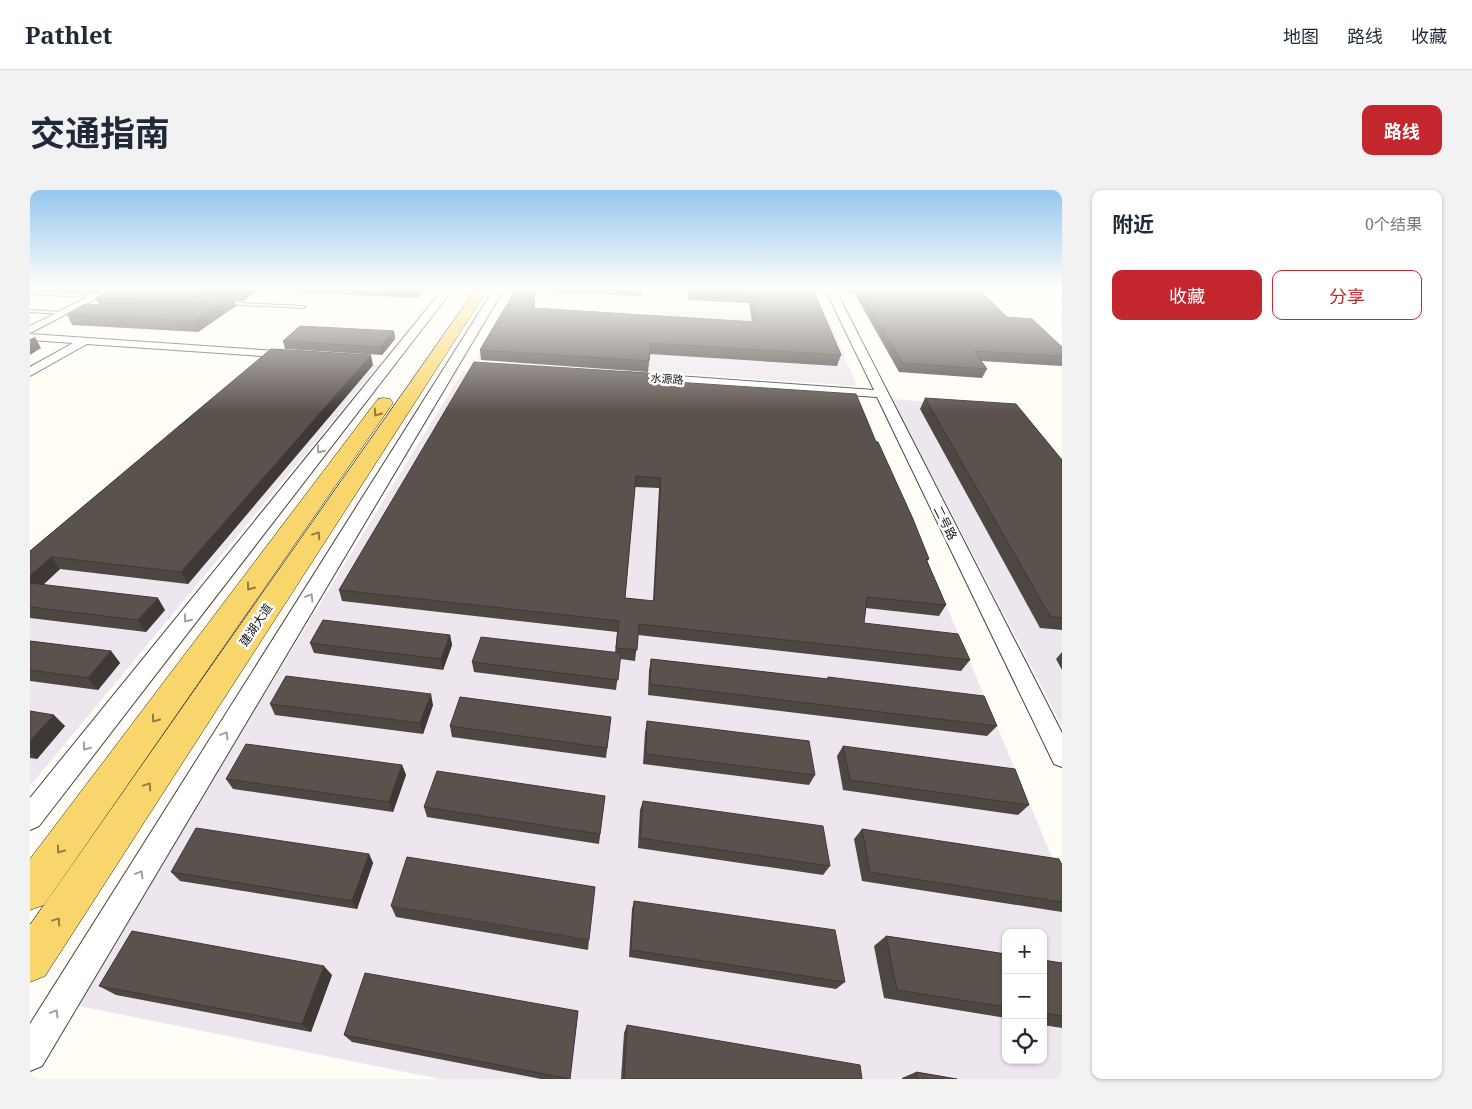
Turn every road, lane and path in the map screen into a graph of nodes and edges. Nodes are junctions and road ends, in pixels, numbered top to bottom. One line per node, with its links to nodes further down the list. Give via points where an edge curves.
1 (412, 330): 13 (street, one-way to 13)
2 (437, 330): 14 (main road, 建湖大道, one-way to 14)
3 (454, 330): 15 (main road, 建湖大道, one-way to 3)
4 (476, 330): 16 (street, one-way to 4)
5 (850, 330): 11 (street, 二号路)
6 (30, 337): 7 (street)
7 (84, 341): 8 (street); 9 (street)
8 (301, 355)
9 (30, 372)
10 (612, 375): 11 (street, 水源路)
11 (881, 394): 12 (street, 二号路)
12 (1062, 757)
13 (30, 818)
14 (30, 892)
15 (30, 961)
16 (30, 1054)

